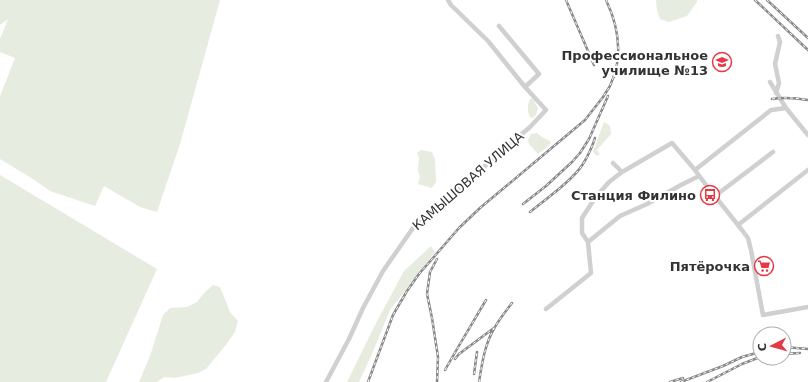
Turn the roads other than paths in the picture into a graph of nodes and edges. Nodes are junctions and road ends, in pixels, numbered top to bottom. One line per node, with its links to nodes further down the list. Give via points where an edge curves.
1 (448, 0): 5 (street, via 488,41)
2 (499, 26): 5 (street, via 539,74)
3 (778, 36): 6 (street, via 780,42 775,64 779,83)
4 (770, 82): 6 (street)
5 (525, 88): 20 (street, КАМЫШОВАЯ УЛИЦА, via 546,110 530,127 413,228 383,271)
6 (776, 93): 7 (street)
7 (786, 108): 8 (street); 11 (street, via 771,110)
8 (808, 135)
9 (773, 152): 15 (street)
10 (613, 162): 13 (street)
11 (695, 170): 13 (street, via 672,143); 14 (street)
12 (808, 170): 16 (street)
13 (622, 172): 17 (street, via 609,182 582,218 582,233)
14 (699, 176): 15 (street); 17 (street, via 620,216)
15 (715, 196): 16 (street)
16 (738, 225): 18 (street, via 748,238 763,315)
17 (588, 242): 19 (street, via 591,273)
18 (808, 307)
19 (546, 309)
20 (326, 382)

